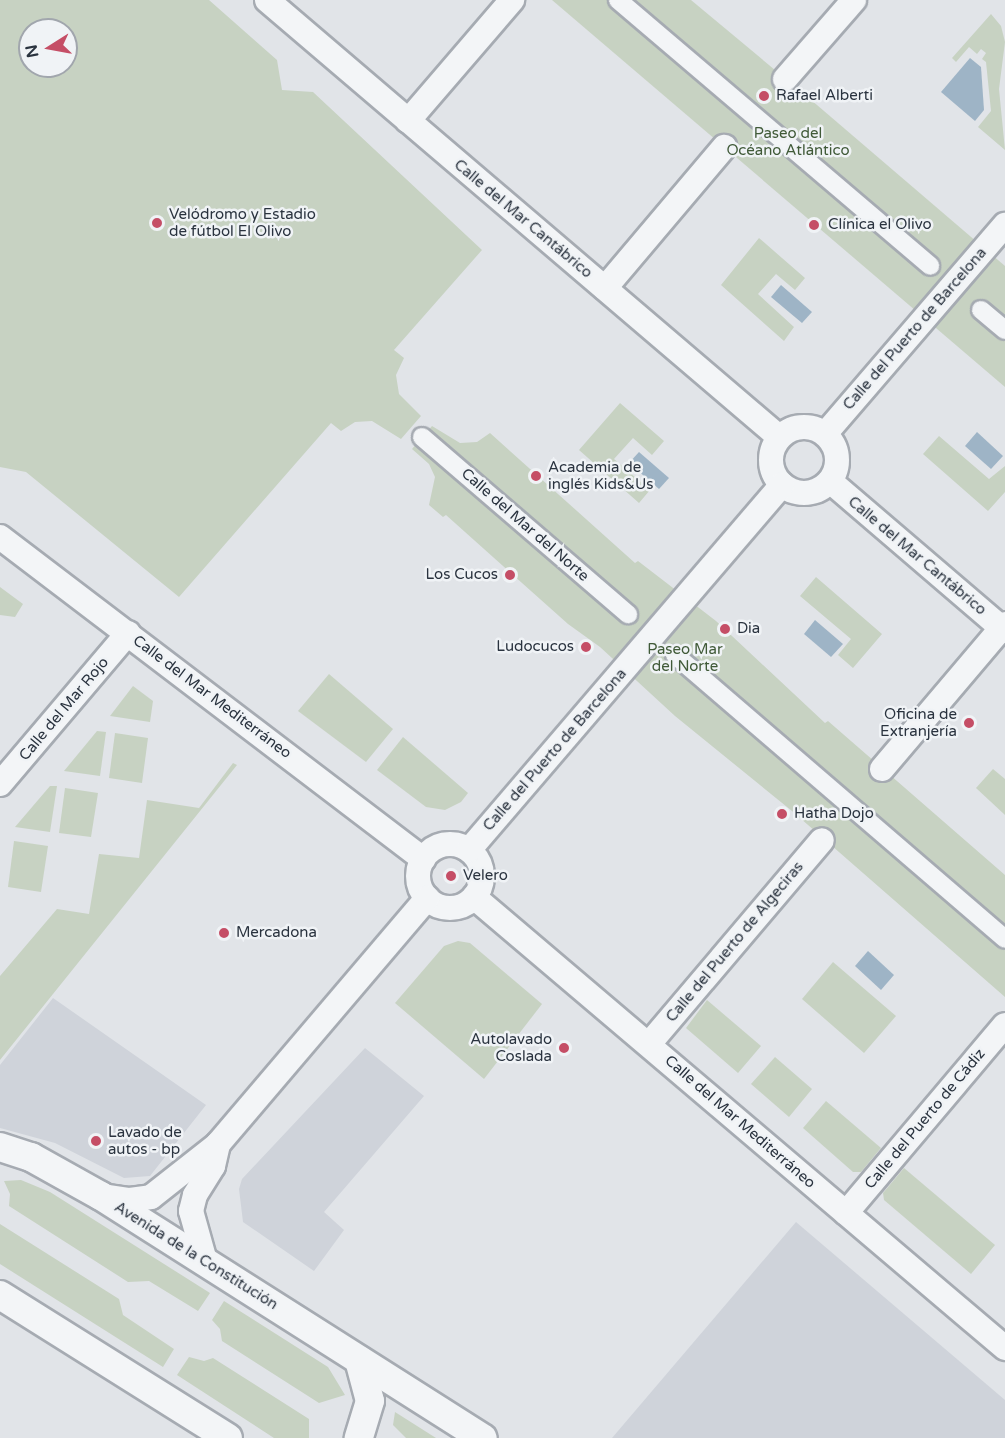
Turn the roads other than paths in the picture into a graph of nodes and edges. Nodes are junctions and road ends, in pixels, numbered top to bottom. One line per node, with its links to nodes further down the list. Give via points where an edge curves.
1 (267, 0): 6 (street, Calle del Mar Cantábrico)
2 (512, 0): 6 (street)
3 (618, 0): 9 (street)
4 (854, 0): 5 (street)
5 (785, 78)
6 (408, 120): 10 (street, Calle del Mar Cantábrico)
7 (724, 147): 10 (street)
8 (1005, 225): 13 (street, Calle del Puerto de Barcelona)
9 (930, 266)
10 (604, 288): 15 (street, Calle del Mar Cantábrico)
11 (981, 310): 12 (street)
12 (1005, 330)
13 (825, 434): 15 (street, via 806,426); 16 (street, via 837,452)
14 (422, 437): 19 (street, Calle del Mar del Norte)
15 (779, 437): 17 (street, via 773,446 771,467)
16 (830, 481): 17 (street, via 812,492 802,493); 20 (street, Calle del Mar Cantábrico)
17 (782, 485): 26 (street, Calle del Puerto de Barcelona)
18 (0, 537): 21 (street, Calle del Mar Mediterráneo)
19 (628, 614)
20 (1004, 628): 23 (street)
21 (128, 633): 24 (street, Calle del Mar Rojo); 27 (street, Calle del Mar Mediterráneo)
22 (675, 655): 30 (street)
23 (882, 769)
24 (0, 784)
25 (822, 840): 32 (street, Calle del Puerto de Algeciras)
26 (469, 850): 27 (street, via 448,844 430,851); 28 (street, via 481,868)
27 (423, 859): 29 (street, via 418,878)
28 (474, 897): 29 (street, via 447,908); 32 (street, Calle del Mar Mediterráneo)
29 (427, 898): 33 (street)
30 (1005, 939)
31 (1005, 1024): 38 (street, Calle del Puerto de Cádiz)
32 (649, 1044): 38 (street, Calle del Mar Mediterráneo)
33 (218, 1144): 37 (street, via 151,1197 130,1200); 39 (street, via 213,1166 195,1194 191,1211)
34 (0, 1147): 35 (street, Avenida de la Constitución)
35 (31, 1157): 36 (street); 37 (street, Avenida de la Constitución)
36 (0, 1160)
37 (101, 1196): 39 (street, Avenida de la Constitución)
38 (846, 1213): 41 (street, Calle del Mar Mediterráneo)
39 (205, 1261): 42 (street, Avenida de la Constitución)
40 (0, 1295): 43 (street)
41 (1005, 1348)
42 (359, 1359): 44 (street, via 370,1401); 45 (street, Avenida de la Constitución)
43 (228, 1438)
44 (359, 1438)
45 (483, 1438)

